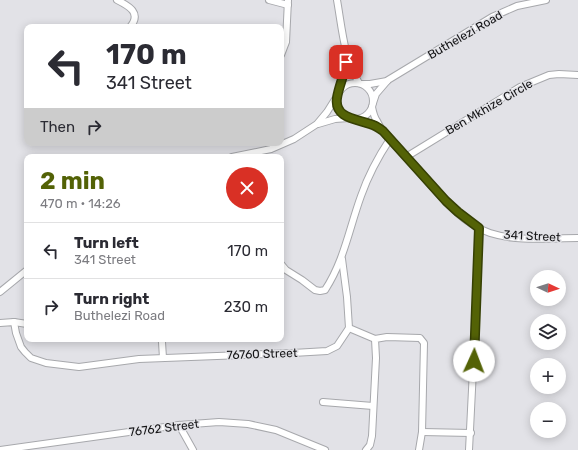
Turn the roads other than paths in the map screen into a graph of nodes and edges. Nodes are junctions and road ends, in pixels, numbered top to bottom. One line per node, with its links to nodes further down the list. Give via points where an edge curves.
1 (117, 0): 6 (street, via 129,5 133,10)
2 (269, 0): 5 (street)
3 (337, 0): 8 (street)
4 (546, 0): 10 (street, Buthelezi Road, via 517,6 492,17)
5 (288, 3): 7 (street)
6 (132, 24)
7 (284, 47)
8 (346, 51): 11 (street, via 352,71); 12 (street, via 346,68)
9 (578, 76): 21 (street, Ben Mkhize Circle, via 549,75 520,87)
10 (388, 80): 11 (street, Buthelezi Road, via 370,84); 13 (street, Buthelezi Road, via 376,94)
11 (360, 83): 12 (street, Buthelezi Road, via 347,84); 13 (street, via 370,91)
12 (338, 94): 14 (street, via 338,107 345,116); 15 (street)
13 (372, 105): 14 (street, Buthelezi Road, via 364,116); 16 (street, 341 Street, via 377,122)
14 (352, 118): 15 (street); 16 (street, 341 Street)
15 (317, 124): 18 (street)
16 (383, 131): 17 (street, 341 Street)
17 (390, 140): 21 (street, 341 Street); 24 (street, via 378,157 366,184)
18 (284, 143)
19 (277, 146): 20 (street)
20 (246, 154)
21 (406, 157): 22 (street, 341 Street, via 458,212)
22 (479, 228): 23 (street, 341 Street, via 513,237); 39 (street)
23 (578, 238)
24 (342, 258): 25 (street, via 333,278 325,290 320,292); 31 (street)
25 (284, 268)
26 (24, 272): 27 (street)
27 (0, 292)
28 (14, 322): 29 (street); 30 (street); 34 (street, 76760 Street, via 21,347 27,355 38,361 79,367)
29 (0, 323)
30 (24, 324)
31 (349, 328): 32 (street); 34 (street, 76760 Street, via 337,346 327,350)
32 (375, 339): 36 (street); 38 (street, via 410,337 423,341 425,347)
33 (162, 342): 34 (street)
34 (163, 358)
35 (323, 402): 36 (street)
36 (373, 406): 43 (street, via 372,440)
37 (179, 425): 40 (street, 76762 Street); 41 (street); 42 (street, 76762 Street, via 220,422 248,424 276,430)
38 (422, 432): 39 (street); 44 (street)
39 (471, 433): 45 (street)
40 (0, 450)
41 (193, 450)
42 (325, 450)
43 (366, 450)
44 (420, 450)
45 (470, 450)

